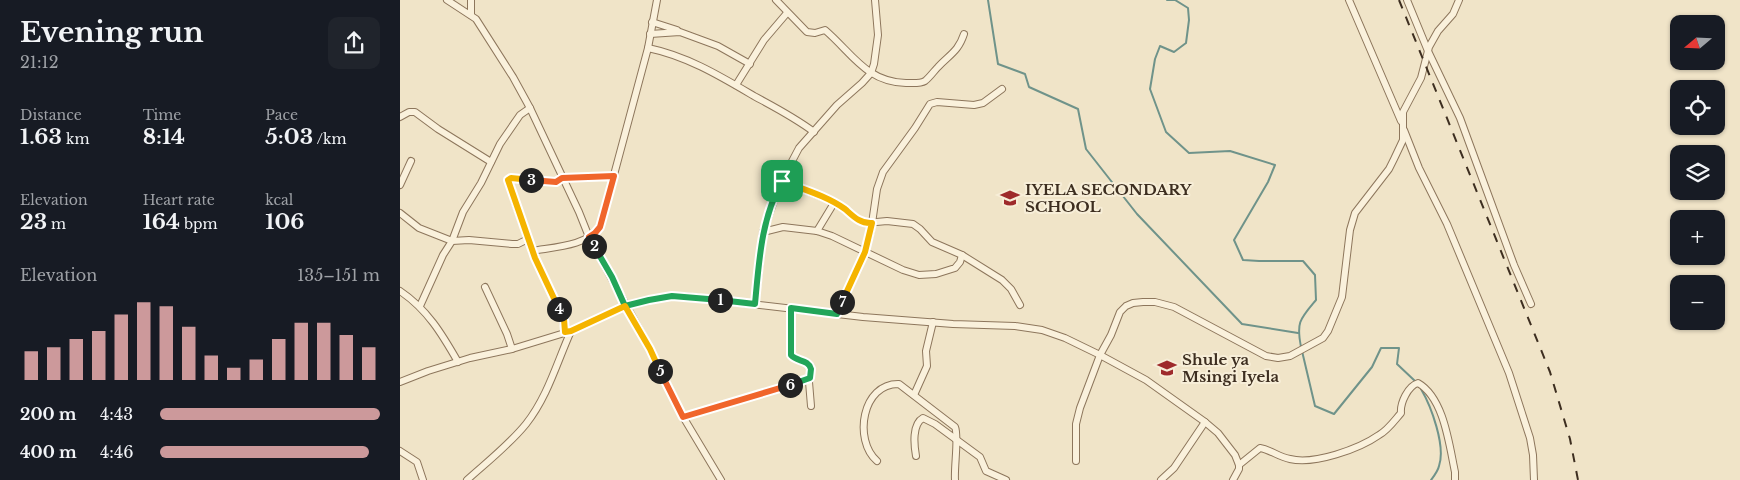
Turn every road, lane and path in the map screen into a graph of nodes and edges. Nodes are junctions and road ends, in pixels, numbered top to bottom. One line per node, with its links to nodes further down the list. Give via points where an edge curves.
1 (447, 0): 10 (street)
2 (471, 0): 10 (street)
3 (657, 0): 11 (street)
4 (776, 0): 9 (street)
5 (875, 0): 18 (street, via 877,44)
6 (1350, 0): 23 (street)
7 (1406, 0): 16 (street)
8 (1459, 0): 16 (street, via 1457,9 1438,31)
9 (787, 13): 17 (street, via 764,40); 18 (street, via 810,33 825,30)
10 (471, 15): 21 (street)
11 (652, 22): 12 (street); 13 (street)
12 (680, 32): 13 (street); 17 (street, via 718,46)
13 (650, 34): 15 (street)
14 (964, 34): 18 (street, via 956,50 923,82 895,83)
15 (648, 48): 19 (street, via 703,67); 27 (street)
16 (1428, 51): 23 (street, via 1421,78 1405,107); 46 (street, via 1460,118)
17 (750, 64): 19 (street)
18 (870, 73): 24 (street)
19 (736, 85): 24 (street)
20 (1002, 89): 33 (street, via 983,103 974,105 930,104 883,172)
21 (530, 108): 26 (street, via 509,130); 28 (street)
22 (400, 117): 26 (street, via 415,112)
23 (1403, 126): 54 (street, via 1402,140 1389,169 1355,213 1342,297 1323,338 1298,353 1278,358 1266,356 1174,307 1144,302 1133,303 1120,312); 76 (street, via 1509,373 1530,438)
24 (814, 132): 29 (street, via 799,148)
25 (411, 160): 30 (street)
26 (491, 162): 38 (street, via 463,212)
27 (614, 176): 28 (street); 36 (street, via 600,227)
28 (562, 178): 36 (street); 37 (street, via 556,182 508,180)
29 (782, 181): 31 (street); 35 (street)
30 (400, 185)
31 (834, 203): 33 (street, via 857,219); 34 (street)
32 (400, 213): 38 (street, via 419,228)
33 (872, 223): 40 (street); 41 (street, via 913,224 932,242)
34 (817, 231): 35 (street, via 783,227); 40 (street)
35 (763, 232): 44 (street)
36 (589, 237): 39 (street); 48 (street)
37 (528, 239): 38 (street, via 518,244); 39 (street)
38 (452, 241): 47 (street)
39 (532, 251): 52 (street)
40 (865, 252): 41 (street, via 919,275 955,268); 50 (street)
41 (962, 255): 45 (street, via 1002,280)
42 (485, 287): 53 (street)
43 (400, 291): 47 (street)
44 (755, 304): 48 (street, via 680,296); 49 (street)
45 (1020, 304)
46 (1531, 304)
47 (420, 306): 55 (street, via 441,332)
48 (625, 306): 52 (street); 60 (street)
49 (791, 308): 50 (street); 56 (street, via 791,355 810,365)
50 (837, 314): 51 (street)
51 (933, 322): 54 (street, via 1029,327); 58 (street, via 927,346 927,366)
52 (568, 331): 53 (street); 69 (street, via 552,378 526,424)
53 (512, 349): 55 (street)
54 (1100, 354): 61 (street, via 1146,380); 66 (street, via 1077,419)
55 (458, 362): 57 (street)
56 (810, 378): 59 (street); 60 (street)
57 (400, 382)
58 (914, 395): 62 (street, via 955,427); 65 (street, via 896,384 871,400 862,426 868,451)
59 (811, 406)
60 (683, 417): 70 (street)
61 (1205, 422): 67 (street, via 1223,439); 73 (street, via 1174,468)
62 (956, 441): 64 (street, via 930,421 921,419 916,428); 71 (street); 72 (street, via 980,457 986,471)
63 (400, 450): 68 (street, via 418,462)
64 (916, 456)
65 (876, 460)
66 (1076, 460)
67 (1239, 465): 74 (street); 75 (street, via 1260,448 1289,459 1302,460 1333,455 1359,446 1385,431 1401,413 1400,405 1407,393 1418,383 1432,395 1442,418)
68 (423, 480)
69 (467, 480)
70 (721, 480)
71 (955, 480)
72 (1006, 480)
73 (1161, 480)
74 (1233, 480)
75 (1456, 480)
76 (1534, 480)

